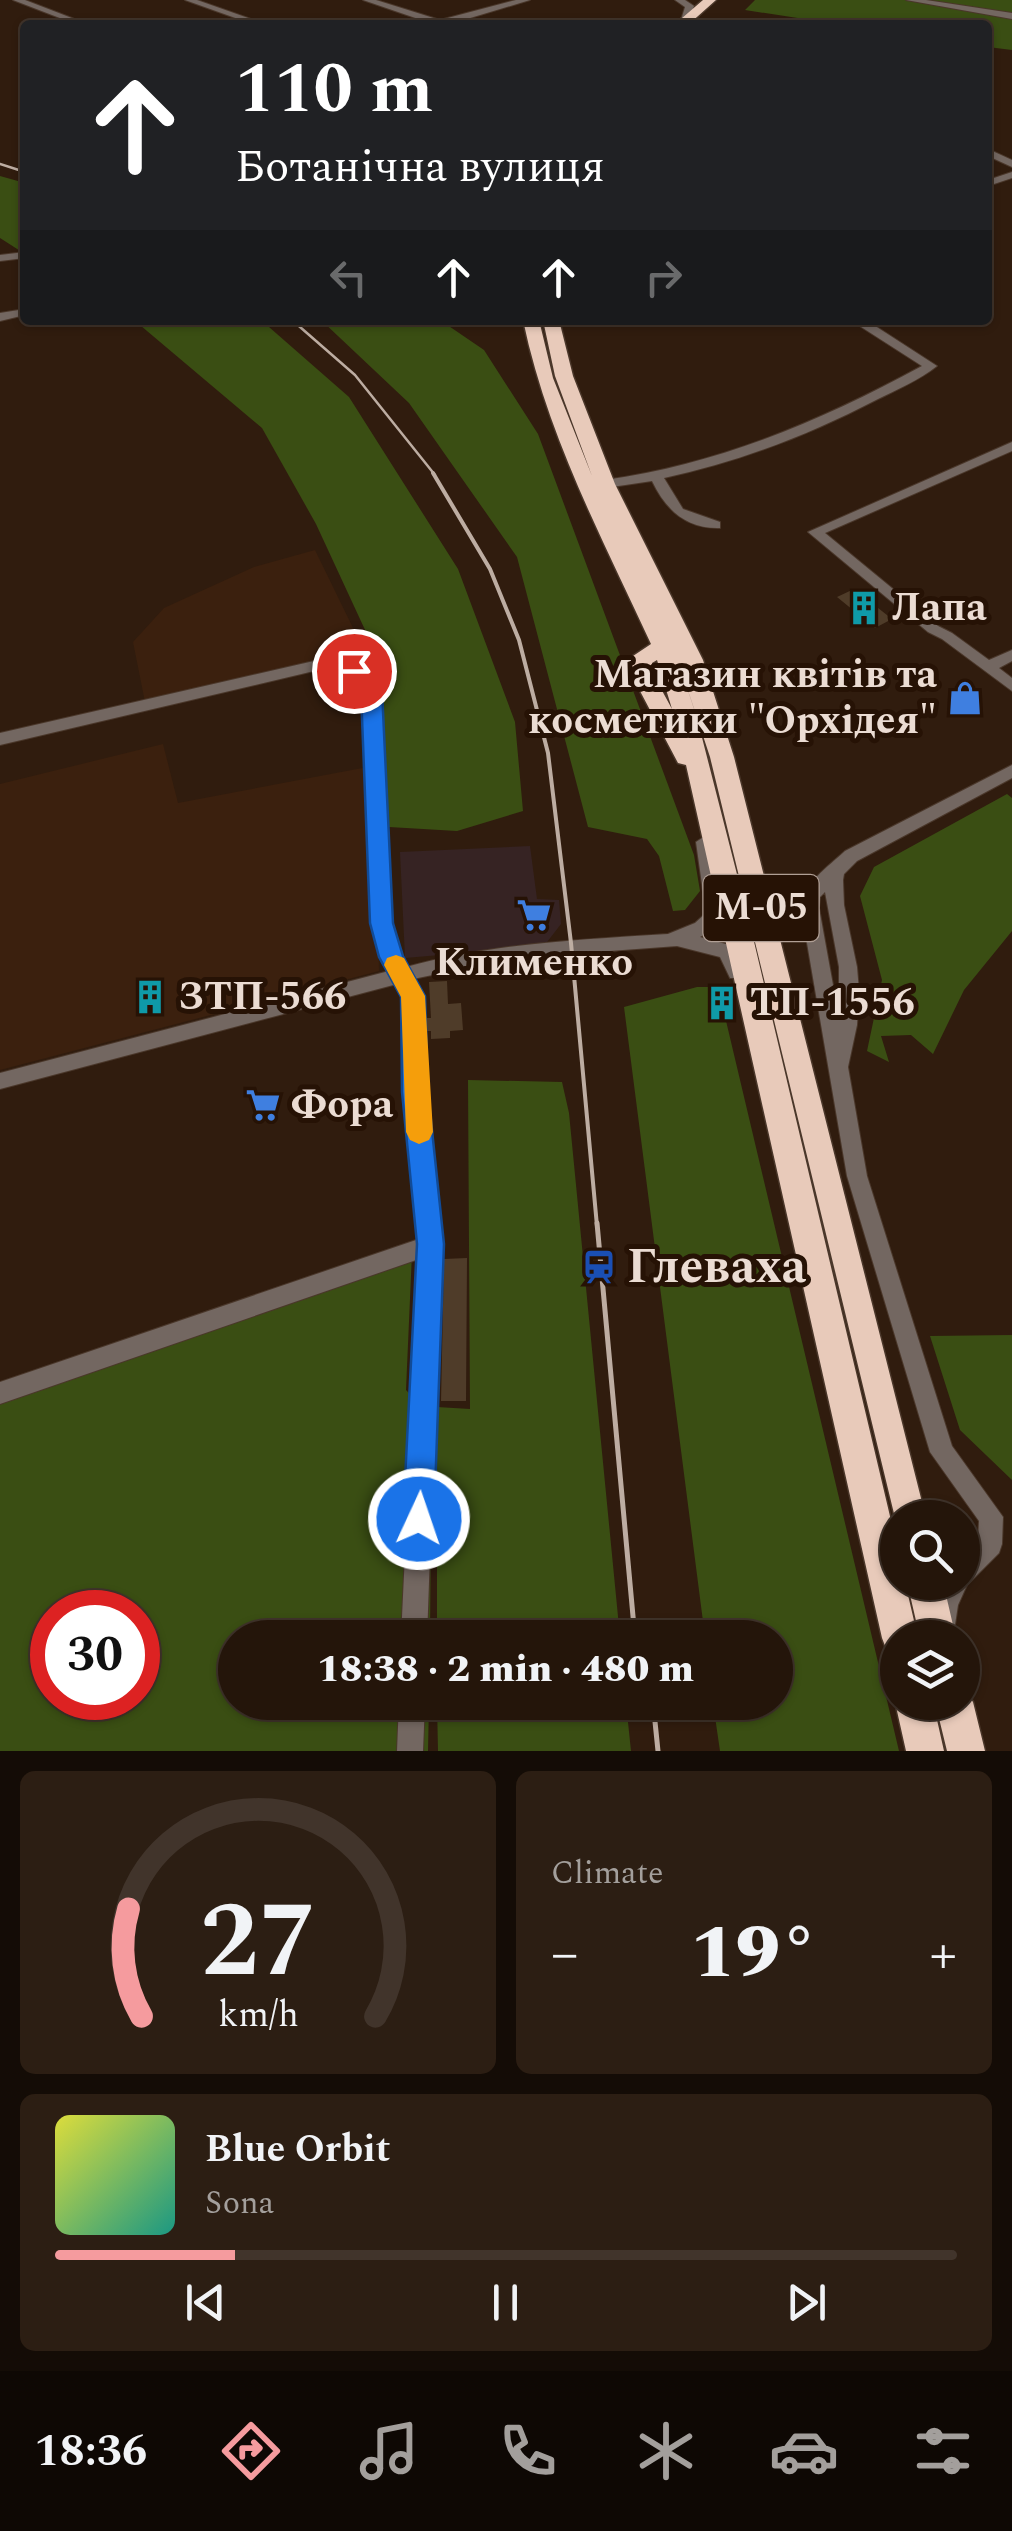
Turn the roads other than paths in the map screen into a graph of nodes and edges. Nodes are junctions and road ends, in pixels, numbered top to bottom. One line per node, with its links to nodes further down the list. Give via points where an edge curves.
1 (17, 0): 12 (street)
2 (189, 0): 13 (street)
3 (367, 0): 10 (street)
4 (392, 0): 10 (street)
5 (526, 0): 15 (street)
6 (679, 0): 16 (street, via 690,6)
7 (710, 0): 17 (highway)
8 (725, 0): 18 (highway)
9 (910, 0): 11 (street)
10 (379, 4): 14 (street)
11 (1012, 16)
12 (72, 20)
13 (249, 20)
14 (429, 20)
15 (455, 20)
16 (688, 20)
17 (690, 20)
18 (692, 20)
19 (532, 325): 26 (highway, М-05, via 574,457)
20 (552, 325): 24 (highway, М-05)
21 (864, 325): 23 (street, via 931,366 812,425)
22 (1012, 446): 29 (street, via 815,532)
23 (658, 479): 24 (street); 25 (street, via 680,516)
24 (604, 484): 28 (highway, М-05)
25 (715, 525)
26 (664, 649): 28 (highway); 33 (highway, М-05)
27 (1012, 655): 29 (street)
28 (692, 660): 46 (highway, М-05, via 756,883)
29 (988, 667): 30 (street)
30 (1012, 686)
31 (0, 739): 40 (street, via 314,666 354,671 372,690 382,923)
32 (1012, 770): 34 (street)
33 (706, 793): 37 (street, via 716,914 705,927); 43 (highway, М-05)
34 (836, 867): 35 (street, via 811,895); 36 (street)
35 (810, 908): 36 (street); 38 (street)
36 (836, 910): 39 (street)
37 (674, 938): 40 (street, via 515,951); 43 (street, via 727,951 736,964 760,1096)
38 (819, 965): 39 (street); 41 (street)
39 (848, 970): 41 (street, via 852,1009)
40 (400, 973): 42 (street); 44 (street, via 413,996)
41 (838, 1071): 49 (street, via 856,1176 933,1429 942,1452 991,1517 990,1544)
42 (0, 1081)
43 (801, 1213): 51 (highway, М-05)
44 (430, 1244): 45 (street); 50 (street)
45 (0, 1393)
46 (886, 1421): 47 (highway, М-05); 48 (street)
47 (905, 1500)
48 (916, 1500)
49 (980, 1552)
50 (415, 1620)
51 (896, 1620)
52 (411, 1720): 55 (street)
53 (918, 1720): 56 (highway)
54 (960, 1720): 57 (highway)
55 (410, 1751)
56 (925, 1751)
57 (966, 1751)

